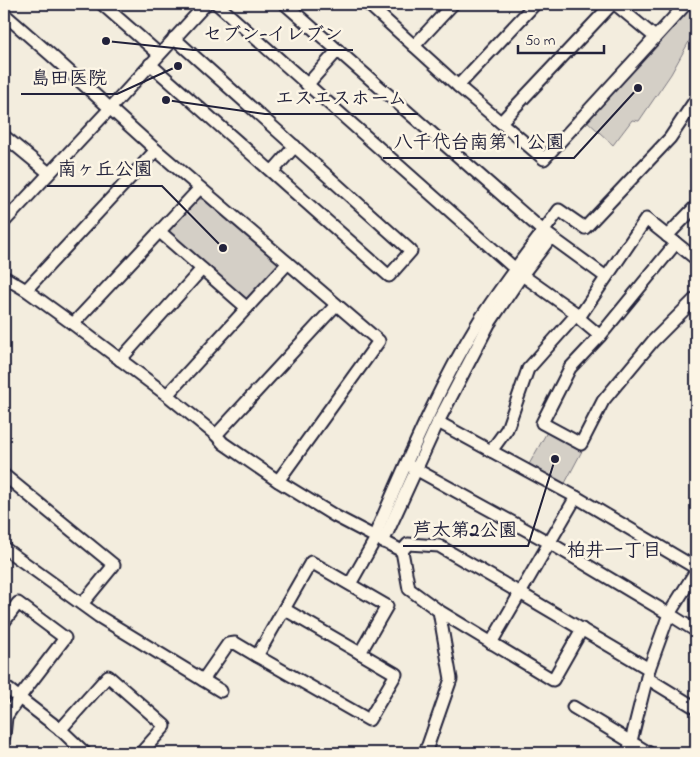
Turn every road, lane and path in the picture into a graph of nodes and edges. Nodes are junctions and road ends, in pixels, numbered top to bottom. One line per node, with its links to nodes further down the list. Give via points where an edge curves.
1 (102, 4): 15 (street)
2 (206, 4): 12 (street)
3 (216, 4): 17 (street)
4 (285, 4): 14 (street)
5 (370, 4): 13 (street)
6 (453, 4): 13 (street)
7 (534, 4): 18 (street)
8 (614, 4): 11 (street); 21 (street)
9 (686, 4): 11 (street)
10 (4, 14): 20 (street)
11 (655, 37): 21 (street, via 544,159)
12 (174, 38): 15 (street); 23 (street)
13 (414, 46): 18 (street)
14 (338, 50): 17 (street); 31 (street)
15 (159, 54): 16 (street)
16 (150, 64): 20 (street); 25 (street)
17 (307, 85): 36 (street)
18 (458, 86): 21 (street)
19 (696, 99): 31 (street, via 670,138 585,228 558,210)
20 (110, 108): 24 (street); 26 (street)
21 (500, 122)
22 (4, 136): 26 (street)
23 (295, 146): 25 (street); 25 (street, via 411,251 400,264 389,276)
24 (156, 150): 27 (street); 39 (street)
25 (272, 172)
26 (49, 173): 29 (street)
27 (200, 188): 30 (street); 34 (street)
28 (696, 206): 32 (street)
29 (4, 222)
30 (160, 232): 35 (street); 44 (street)
31 (547, 234): 36 (street); 38 (street)
32 (672, 239): 33 (street); 38 (street, via 646,219); 45 (street)
33 (696, 259)
34 (288, 264): 41 (street); 42 (street)
35 (202, 269): 42 (street); 46 (street)
36 (519, 272): 43 (street); 48 (street); 51 (street, via 479,321 449,375)
37 (4, 277): 39 (street)
38 (606, 277): 43 (street)
39 (26, 290): 44 (street)
40 (696, 298): 45 (street, via 653,341 603,400 581,444 542,423 570,368)
41 (336, 305): 49 (street); 53 (street, via 379,341)
42 (247, 308): 47 (street)
43 (578, 315): 45 (street); 50 (street, via 528,369 507,429)
44 (73, 324): 46 (street)
45 (600, 336)
46 (120, 360): 47 (street)
47 (167, 395): 49 (street)
48 (438, 422): 50 (street); 51 (street)
49 (216, 435): 53 (street)
50 (490, 451): 54 (street)
51 (411, 466): 55 (street); 56 (street)
52 (4, 475): 62 (street, via 114,565)
53 (278, 481): 55 (street)
54 (576, 497): 56 (street); 59 (street)
55 (378, 539): 58 (street); 60 (street)
56 (550, 543): 61 (street); 65 (street)
57 (4, 548): 62 (street)
58 (402, 551): 61 (street, via 408,544 439,546); 64 (street, via 409,589)
59 (696, 570): 65 (street)
60 (350, 584): 63 (street, via 311,562); 70 (street, via 387,606)
61 (520, 592): 67 (street); 69 (street)
62 (82, 604): 73 (street)
63 (284, 609): 70 (street); 71 (street)
64 (439, 611): 69 (street); 84 (street, via 451,679)
65 (670, 614): 68 (street); 72 (street)
66 (4, 622): 76 (street, via 18,603 65,638)
67 (582, 629): 69 (street, via 553,680); 72 (street)
68 (696, 631)
69 (492, 643)
70 (360, 653): 71 (street, via 396,674 369,720)
71 (257, 656): 73 (street, via 235,643 228,644)
72 (648, 673): 78 (street); 81 (street)
73 (203, 680): 75 (street)
74 (4, 686): 76 (street)
75 (221, 691)
76 (19, 698): 79 (street); 80 (street, via 6,717)
77 (573, 707): 81 (street)
78 (696, 708)
79 (60, 730): 82 (street); 83 (street, via 108,676 165,726)
80 (4, 736)
81 (630, 741): 85 (street); 86 (street)
82 (83, 752)
83 (141, 753)
84 (424, 753)
85 (628, 753)
86 (649, 753)

